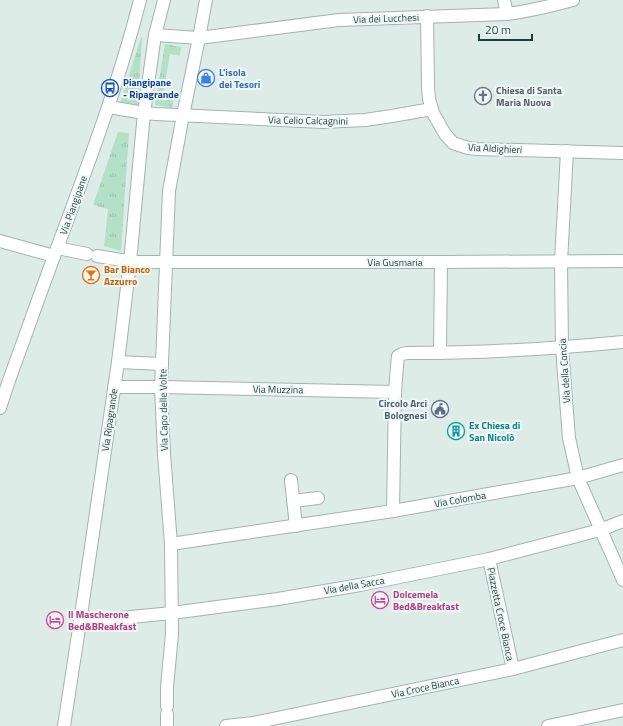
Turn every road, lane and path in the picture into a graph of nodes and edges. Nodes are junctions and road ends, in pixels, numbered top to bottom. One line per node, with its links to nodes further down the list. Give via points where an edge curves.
1 (140, 0): 10 (street, Via Piangipane)
2 (164, 0): 8 (street)
3 (206, 0): 9 (street, Via Capo delle Volte)
4 (504, 0): 6 (street)
5 (573, 0): 6 (street, Via dei Lucchesi)
6 (507, 14): 7 (street, Via dei Lucchesi)
7 (427, 16): 9 (street, Via dei Lucchesi, via 339,20); 11 (street, Via Aldighieri, via 428,87)
8 (155, 36): 9 (street, Via dei Lucchesi); 12 (street, Via Ripagrande)
9 (199, 38): 13 (street, Via Capo delle Volte)
10 (109, 106): 12 (street, Via Celio Calcagnini); 17 (street, Via Piangipane)
11 (432, 110): 13 (street, Via Celio Calcagnini, via 345,121 304,122); 14 (street, Via Aldighieri, via 453,143 468,148)
12 (144, 113): 13 (street, Via Celio Calcagnini); 19 (street, Via Ripagrande)
13 (182, 115): 20 (street, Via Capo delle Volte, via 169,191)
14 (567, 151): 15 (street, Via Aldighieri); 22 (street, Via della Concia)
15 (623, 153)
16 (0, 241): 17 (street, Via Gusmaria)
17 (55, 252): 19 (street, Via Gusmaria); 31 (street, Via Piangipane)
18 (623, 261): 22 (street, Via Gusmaria)
19 (130, 262): 20 (street, Via Gusmaria); 26 (street, Via Ripagrande)
20 (167, 262): 21 (street, Via Gusmaria); 27 (street, Via Capo delle Volte)
21 (441, 262): 22 (street, Via Gusmaria); 25 (street)
22 (561, 262): 24 (street, Via della Concia)
23 (623, 342): 24 (street)
24 (562, 348): 25 (street); 33 (street, Via della Concia, via 569,438)
25 (440, 353): 30 (street, via 407,353 398,356)
26 (118, 362): 27 (street); 28 (street, Via Ripagrande)
27 (162, 364): 29 (street, Via Capo delle Volte)
28 (114, 387): 29 (street, Via Muzzina); 45 (street, Via Ripagrande)
29 (161, 387): 30 (street, Via Muzzina); 41 (street, Via Capo delle Volte)
30 (395, 392): 37 (street)
31 (1, 401)
32 (623, 465): 33 (street, Via Colomba)
33 (578, 478): 37 (street, Via Colomba); 40 (street, Via della Concia)
34 (291, 480): 36 (street)
35 (318, 498): 36 (street)
36 (293, 501): 39 (street)
37 (393, 512): 39 (street, Via Colomba)
38 (623, 521): 40 (street, Via della Sacca)
39 (296, 526): 41 (street, Via Colomba)
40 (600, 530): 42 (street, Via della Sacca); 43 (street, Via della Concia)
41 (171, 544): 44 (street, Via Capo delle Volte)
42 (489, 559): 44 (street, Via della Sacca, via 278,599); 47 (street, Piazzetta Croce Bianca)
43 (623, 580)
44 (172, 613): 45 (street, Via della Sacca); 49 (street, Via Capo delle Volte)
45 (80, 622): 50 (street, Via Ripagrande)
46 (623, 640): 47 (street, Via Croce Bianca)
47 (513, 669): 51 (street, Via Croce Bianca, via 253,723)
48 (623, 710): 52 (street)
49 (167, 715)
50 (64, 726)
51 (226, 726)
52 (548, 726)

